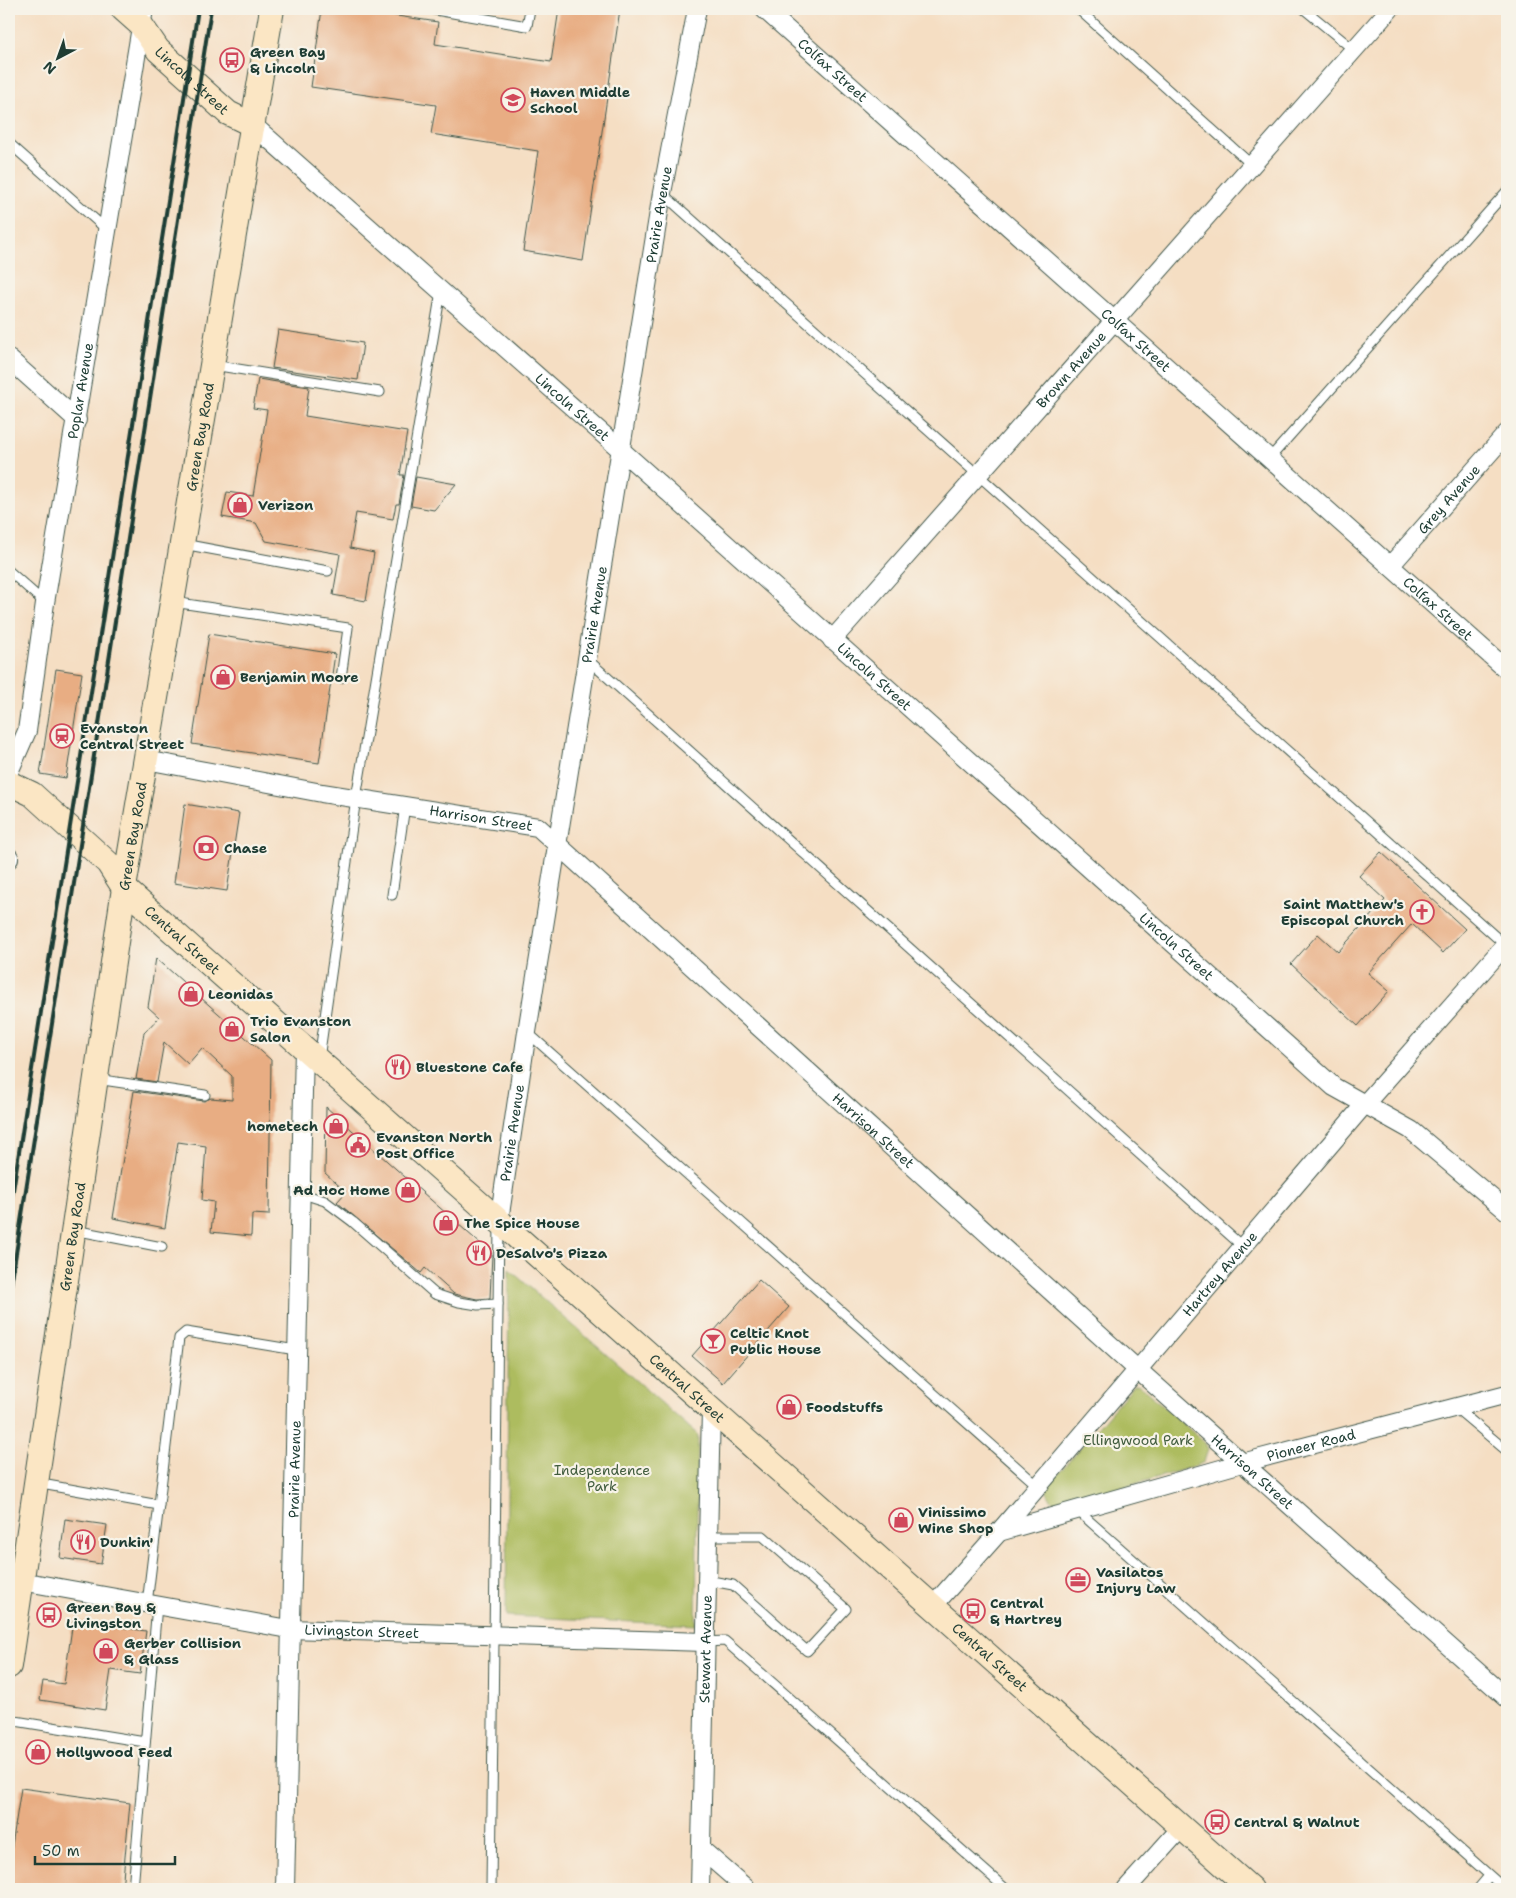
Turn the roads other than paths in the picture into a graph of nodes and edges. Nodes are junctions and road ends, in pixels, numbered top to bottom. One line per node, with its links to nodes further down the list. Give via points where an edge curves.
1 (123, 9): 11 (main road, Lincoln Street)
2 (272, 9): 13 (main road, Green Bay Road)
3 (430, 9): 10 (lane)
4 (530, 9): 10 (lane, via 527,26)
5 (697, 9): 17 (street, Prairie Avenue)
6 (764, 9): 20 (street, Colfax Street)
7 (1078, 9): 15 (lane)
8 (1304, 9): 12 (lane)
9 (1390, 9): 12 (street, Brown Avenue)
10 (472, 12)
11 (143, 17): 13 (main road, Lincoln Street, via 158,50 228,113); 18 (street, Poplar Avenue)
12 (1354, 50): 15 (street, Brown Avenue)
13 (253, 126): 19 (street, Lincoln Street); 22 (main road, Green Bay Road)
14 (9, 143): 18 (lane)
15 (1252, 165): 20 (street, Brown Avenue)
16 (1507, 191): 27 (lane)
17 (662, 193): 26 (street, Prairie Avenue); 28 (lane)
18 (108, 230): 24 (street, Poplar Avenue)
19 (441, 291): 26 (street, Lincoln Street); 43 (lane)
20 (1114, 321): 27 (street, Colfax Street); 28 (street, Brown Avenue)
21 (9, 359): 24 (street)
22 (213, 365): 23 (lane); 29 (main road, Green Bay Road)
23 (380, 392)
24 (77, 420): 34 (street, Poplar Avenue)
25 (1507, 433): 30 (street, Grey Avenue)
26 (622, 450): 35 (street, Lincoln Street); 36 (street, Prairie Avenue)
27 (1269, 459): 30 (street, Colfax Street)
28 (978, 475): 35 (street, Brown Avenue); 48 (lane)
29 (183, 544): 32 (lane); 33 (main road, Green Bay Road)
30 (1390, 566): 37 (street, Colfax Street)
31 (9, 571): 34 (lane)
32 (328, 571)
33 (173, 602): 38 (lane, via 348,628); 39 (main road, Green Bay Road)
34 (45, 603): 40 (street, Poplar Avenue, via 27,731)
35 (832, 640): 53 (street, Lincoln Street, via 1334,1087)
36 (588, 659): 45 (street, Prairie Avenue); 59 (lane)
37 (1507, 670)
38 (341, 678)
39 (146, 760): 43 (street, Harrison Street); 46 (main road, Green Bay Road)
40 (9, 772)
41 (9, 782): 46 (main road, Central Street, via 32,794 81,838 108,863)
42 (9, 786): 46 (main road, Central Street, via 23,806 104,880)
43 (356, 798): 44 (street, Harrison Street); 50 (lane)
44 (405, 806): 45 (street, Harrison Street, via 538,827); 47 (lane)
45 (558, 844): 49 (street, Prairie Avenue); 62 (street, Harrison Street)
46 (124, 888): 50 (main road, Central Street); 51 (main road, Green Bay Road)
47 (392, 895)
48 (1506, 944): 53 (street, Hartrey Avenue)
49 (527, 1032): 56 (street, Prairie Avenue); 69 (lane)
50 (311, 1055): 54 (street, Prairie Avenue); 56 (main road, Central Street)
51 (95, 1079): 52 (lane); 57 (main road, Green Bay Road)
52 (205, 1094)
53 (1364, 1104): 55 (street, Lincoln Street, via 1411,1130); 59 (street, Hartrey Avenue)
54 (300, 1193): 60 (lane, via 332,1206 435,1294 459,1302); 61 (street, Prairie Avenue)
55 (1507, 1211)
56 (499, 1221): 60 (lane); 65 (main road, Central Street)
57 (73, 1230): 58 (lane); 68 (main road, Green Bay Road)
58 (162, 1246)
59 (1243, 1246): 62 (street, Hartrey Avenue)
60 (498, 1304): 79 (lane)
61 (296, 1350): 70 (lane, via 186,1332 179,1338); 78 (street, Prairie Avenue)
62 (1138, 1370): 67 (street, Harrison Street); 69 (street, Hartrey Avenue)
63 (1507, 1394): 64 (street, Pioneer Road)
64 (1455, 1407): 66 (lane); 67 (street, Pioneer Road)
65 (711, 1410): 73 (street, Stewart Avenue); 77 (main road, Central Street)
66 (1507, 1451)
67 (1242, 1462): 71 (street, Pioneer Road); 82 (street, Harrison Street)
68 (36, 1483): 70 (lane); 74 (main road, Green Bay Road)
69 (1038, 1486): 72 (street, Hartrey Avenue)
70 (158, 1505): 76 (lane)
71 (1077, 1510): 72 (street, Pioneer Road); 87 (lane)
72 (999, 1532): 77 (street, Hartrey Avenue)
73 (707, 1536): 75 (street, Stewart Avenue); 75 (lane, via 763,1536 846,1608 807,1651 733,1586)
74 (13, 1580): 76 (street, Livingston Street); 81 (main road, Green Bay Road)
75 (706, 1580): 80 (street, Stewart Avenue)
76 (152, 1604): 78 (street, Livingston Street); 84 (lane)
77 (933, 1606): 85 (main road, Central Street)
78 (289, 1629): 79 (street, Livingston Street); 89 (street, Prairie Avenue)
79 (495, 1635): 80 (street, Livingston Street); 90 (lane)
80 (705, 1642): 86 (street, Stewart Avenue); 93 (lane, via 725,1642)
81 (9, 1666)
82 (1507, 1698)
83 (9, 1720): 84 (lane)
84 (145, 1742): 88 (lane)
85 (1182, 1827): 94 (street); 95 (main road, Central Street)
86 (701, 1849): 91 (street, Stewart Avenue); 92 (street)
87 (1489, 1876): 96 (lane); 97 (lane)
88 (132, 1889)
89 (285, 1889)
90 (492, 1889)
91 (700, 1889)
92 (747, 1889)
93 (1006, 1889)
94 (1126, 1889)
95 (1252, 1889)
96 (1478, 1889)
97 (1504, 1889)

